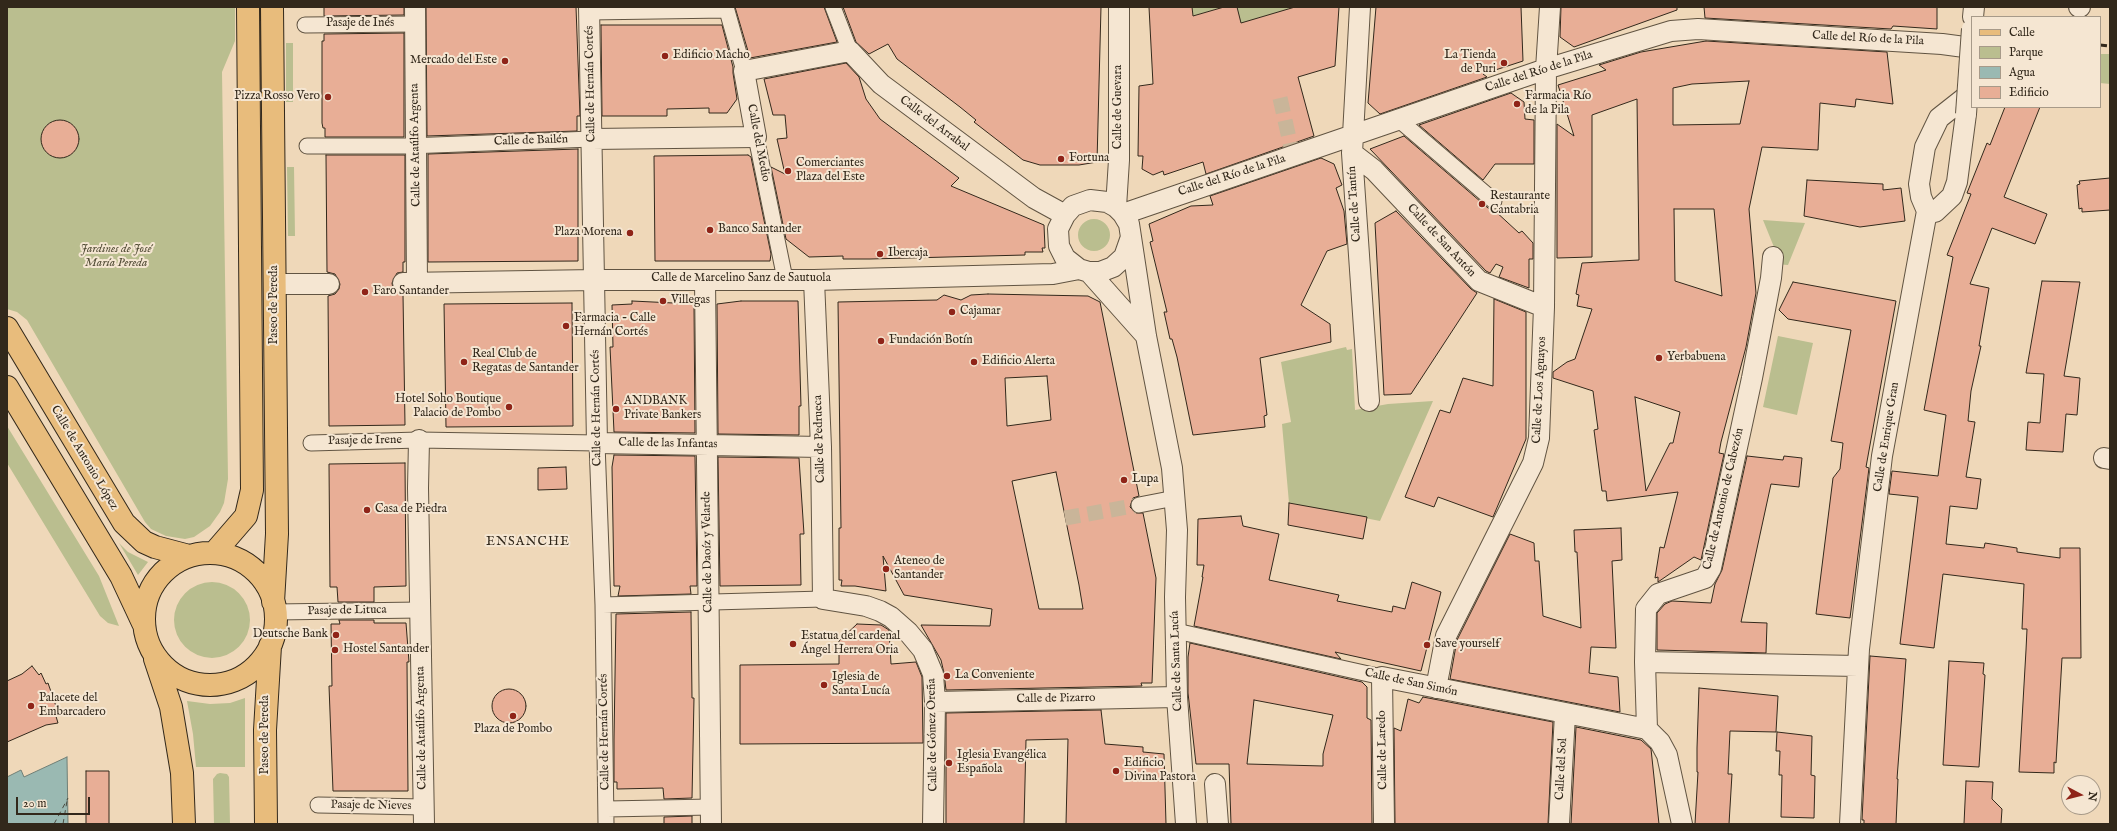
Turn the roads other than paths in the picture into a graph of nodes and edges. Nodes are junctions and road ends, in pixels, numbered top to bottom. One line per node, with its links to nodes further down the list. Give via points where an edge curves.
1 (248, 7): 49 (main road, Paseo de Pereda, via 252,490 246,516)
2 (272, 7): 35 (main road, Paseo de Pereda)
3 (834, 7): 13 (street, Calle del Arrabal)
4 (1119, 7): 24 (street, Calle de Guevara)
5 (1360, 7): 20 (street, Calle de Tantín)
6 (1550, 7): 14 (street, Calle de Los Aguayos)
7 (726, 9): 8 (street); 15 (street, Calle del Medio)
8 (589, 10): 19 (street, Calle de Hernán Cortés)
9 (415, 16): 10 (street, Pasaje de Inés); 22 (street, Calle de Ataúlfo Argenta)
10 (305, 25)
11 (1971, 42): 25 (street, bridge, via 1966,114 1957,182 1952,196 1935,212)
12 (1971, 48): 14 (street, Calle del Río de la Pila, via 1698,29 1656,34)
13 (850, 51): 15 (street); 26 (street, Calle del Arrabal, via 887,88 1034,198)
14 (1546, 69): 17 (street, Calle del Río de la Pila); 37 (street, Calle de Los Aguayos)
15 (744, 71): 18 (street, Calle del Medio)
16 (1971, 93): 25 (street, via 1939,118 1925,147 1920,184)
17 (1398, 119): 20 (street, Calle del Río de la Pila); 23 (street)
18 (756, 137): 19 (street, Calle de Bailén); 30 (street, Calle del Medio)
19 (592, 139): 22 (street, Calle de Bailén); 31 (street, Calle de Hernán Cortés)
20 (1353, 143): 24 (street, Calle del Río de la Pila); 37 (street, Calle de San Antón, via 1374,170 1479,281); 41 (street, Calle de Tantín)
21 (306, 146): 22 (street, Calle de Bailén)
22 (415, 146): 34 (street, Calle de Ataúlfo Argenta)
23 (1494, 201)
24 (1119, 210): 26 (street, via 1107,202 1090,200 1073,206); 27 (street, via 1129,224)
25 (1926, 210): 61 (street, Calle de Enrique Gran, via 1882,456)
26 (1065, 215): 29 (street, via 1058,229 1059,246 1066,258)
27 (1131, 238): 29 (street, via 1124,257 1113,267 1100,272); 39 (street, Calle de Santa Lucía)
28 (1773, 256): 60 (street, Calle de Antonio de Cabezón, via 1752,378 1711,568 1705,578 1658,594 1651,601 1646,610)
29 (1084, 270): 33 (street, Calle de Marcelino Sanz de Sautuola, via 1053,274); 39 (street)
30 (785, 279): 32 (street, Calle de Marcelino Sanz de Sautuola); 33 (street, Calle de Marcelino Sanz de Sautuola)
31 (595, 280): 32 (street, Calle de Marcelino Sanz de Sautuola); 34 (street, Calle de Marcelino Sanz de Sautuola); 44 (street, Calle de Hernán Cortés)
32 (704, 280): 45 (street, Calle de Daoíz y Velarde)
33 (814, 280): 46 (street, Calle de Pedrueca)
34 (410, 283)
35 (274, 284): 36 (street); 54 (main road, Paseo de Pereda, via 278,534)
36 (329, 284)
37 (1544, 307): 63 (street, Calle de Los Aguayos, via 1540,416 1535,456 1446,636)
38 (7, 328): 50 (main road, Calle de Antonio López, via 124,523 144,542)
39 (1146, 336): 47 (street, Calle de Santa Lucía, via 1172,468)
40 (7, 387): 56 (main road, via 121,576)
41 (1369, 401)
42 (419, 440): 43 (street, Pasaje de Irene); 44 (street, Calle de las Infantas); 55 (street, Calle de Ataúlfo Argenta)
43 (311, 443)
44 (597, 443): 45 (street, Calle de las Infantas); 53 (street, Calle de Hernán Cortés)
45 (706, 445): 46 (street, Calle de las Infantas); 52 (street, Calle de Daoíz y Velarde)
46 (821, 447): 51 (street, Calle de Pedrueca)
47 (1175, 498): 48 (street); 57 (street, Calle de Santa Lucía)
48 (1139, 505)
49 (214, 553): 50 (main road); 54 (main road, via 227,555 251,568 265,584)
50 (189, 556): 56 (main road, via 167,569 151,590 146,602)
51 (823, 599): 52 (street, Calle de Gómez Oreña); 65 (street, Calle de Gómez Oreña, via 866,606 880,611 908,632 923,650 933,674)
52 (709, 602): 53 (street, Calle de Gómez Oreña); 71 (street, Calle de Daoíz y Velarde)
53 (603, 605): 72 (street, Calle de Hernán Cortés)
54 (274, 607): 55 (street, Pasaje de Lituca); 58 (main road, via 274,635)
55 (420, 610): 70 (street, Calle de Ataúlfo Argenta)
56 (144, 628): 59 (main road)
57 (1176, 631): 62 (street, Calle de San Simón); 64 (street, Calle de Santa Lucía)
58 (270, 646): 59 (main road, via 251,671 222,684 206,685 176,676); 74 (main road, Paseo de Pereda, via 265,723)
59 (154, 654): 73 (main road, via 171,706 182,773)
60 (1645, 662): 61 (street); 67 (street, Calle de Antonio de Cabezón)
61 (1858, 666): 81 (street, Calle de Enrique Gran)
62 (1382, 677): 63 (street, Calle de San Simón); 78 (street, Calle de Laredo)
63 (1436, 688): 66 (street, Calle de San Simón)
64 (1177, 697): 65 (street, Calle de Pizarro); 76 (street, Calle de Santa Lucía)
65 (935, 702): 75 (street, Calle de Gómez Oreña)
66 (1565, 714): 67 (street, Calle de San Simón); 79 (street, Calle del Sol)
67 (1647, 729): 80 (street, via 1660,742 1667,755)
68 (1215, 784): 77 (street)
69 (318, 805): 70 (street, Pasaje de Nieves)
70 (424, 815)
71 (711, 816): 72 (street, Calle de Hernán Cortés)
72 (606, 817)
73 (184, 824)
74 (266, 824)
75 (933, 824)
76 (1186, 824)
77 (1218, 824)
78 (1384, 824)
79 (1559, 824)
80 (1682, 824)
81 (1850, 824)

